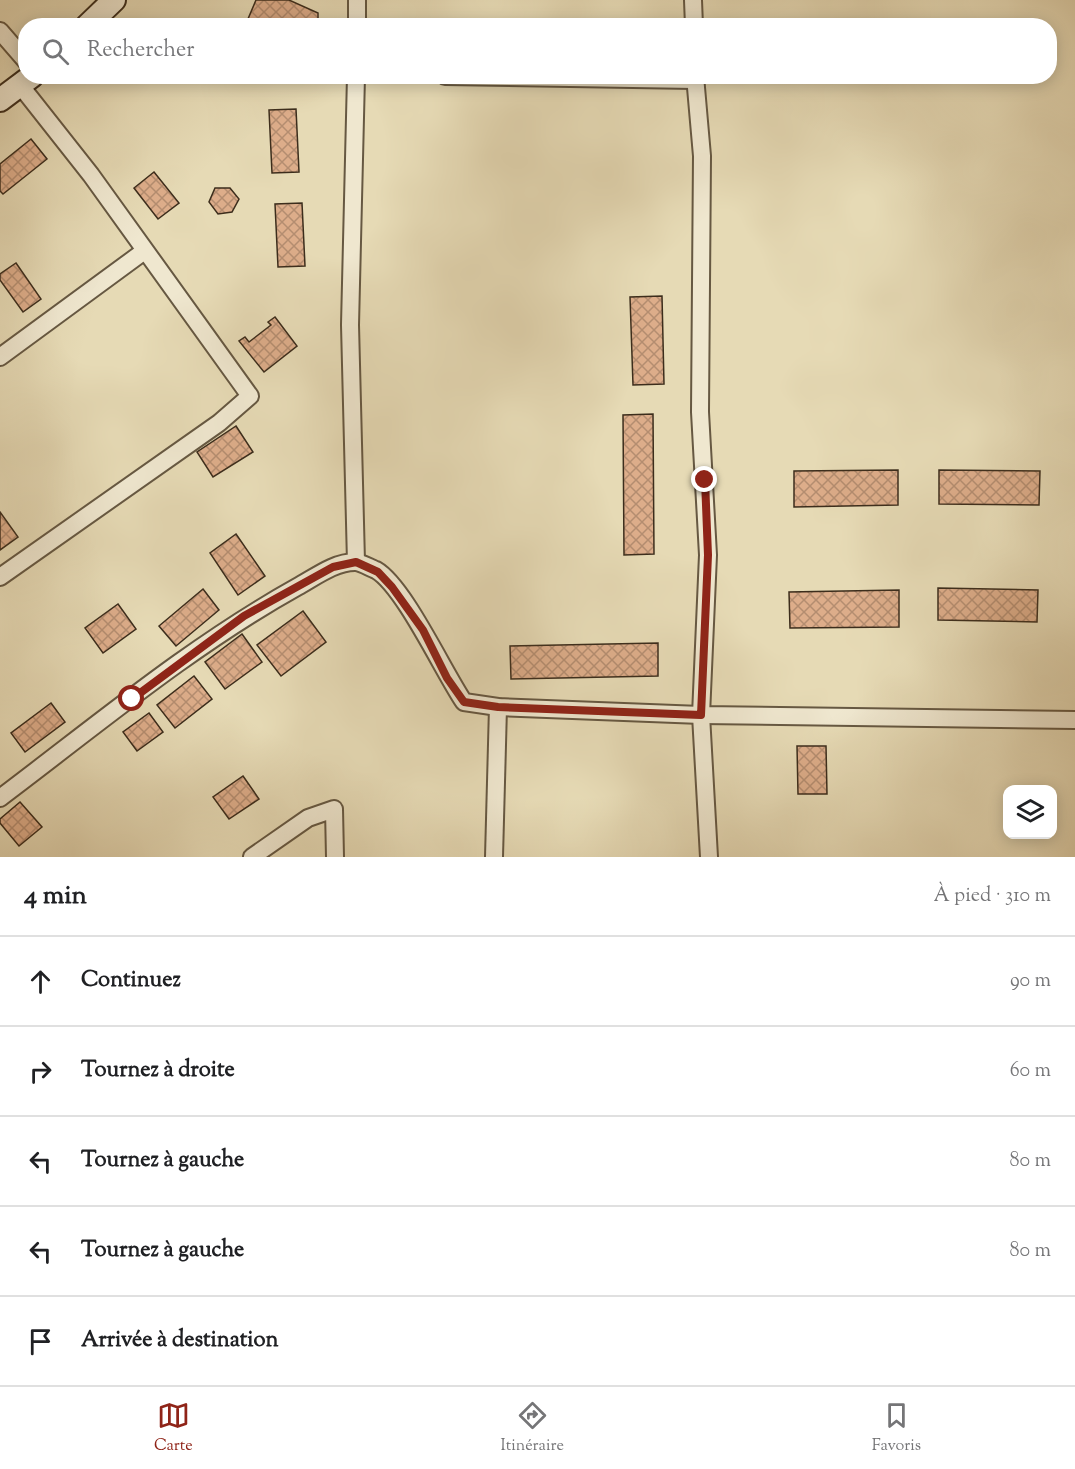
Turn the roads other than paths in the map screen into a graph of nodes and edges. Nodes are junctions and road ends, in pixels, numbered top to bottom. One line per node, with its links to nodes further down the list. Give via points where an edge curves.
1 (114, 0): 4 (main road)
2 (357, 0): 5 (street)
3 (693, 0): 6 (street)
4 (95, 18)
5 (357, 18)
6 (694, 18)
7 (0, 31): 8 (street)
8 (18, 52)
9 (22, 84): 13 (main road)
10 (28, 84): 14 (street)
11 (356, 84): 16 (street, via 350,325)
12 (696, 84): 19 (street, via 702,156 700,412 708,555)
13 (0, 100)
14 (143, 252): 15 (street); 17 (street, via 250,396 219,423)
15 (0, 357)
16 (356, 562): 18 (street, via 378,572 392,587 423,630 464,702); 21 (street, via 333,567 244,616)
17 (0, 577)
18 (498, 707): 19 (street); 24 (street)
19 (701, 715): 20 (street); 25 (street)
20 (1075, 720)
21 (0, 798)
22 (252, 857): 23 (street, via 308,818 334,809)
23 (335, 857)
24 (494, 857)
25 (709, 857)

